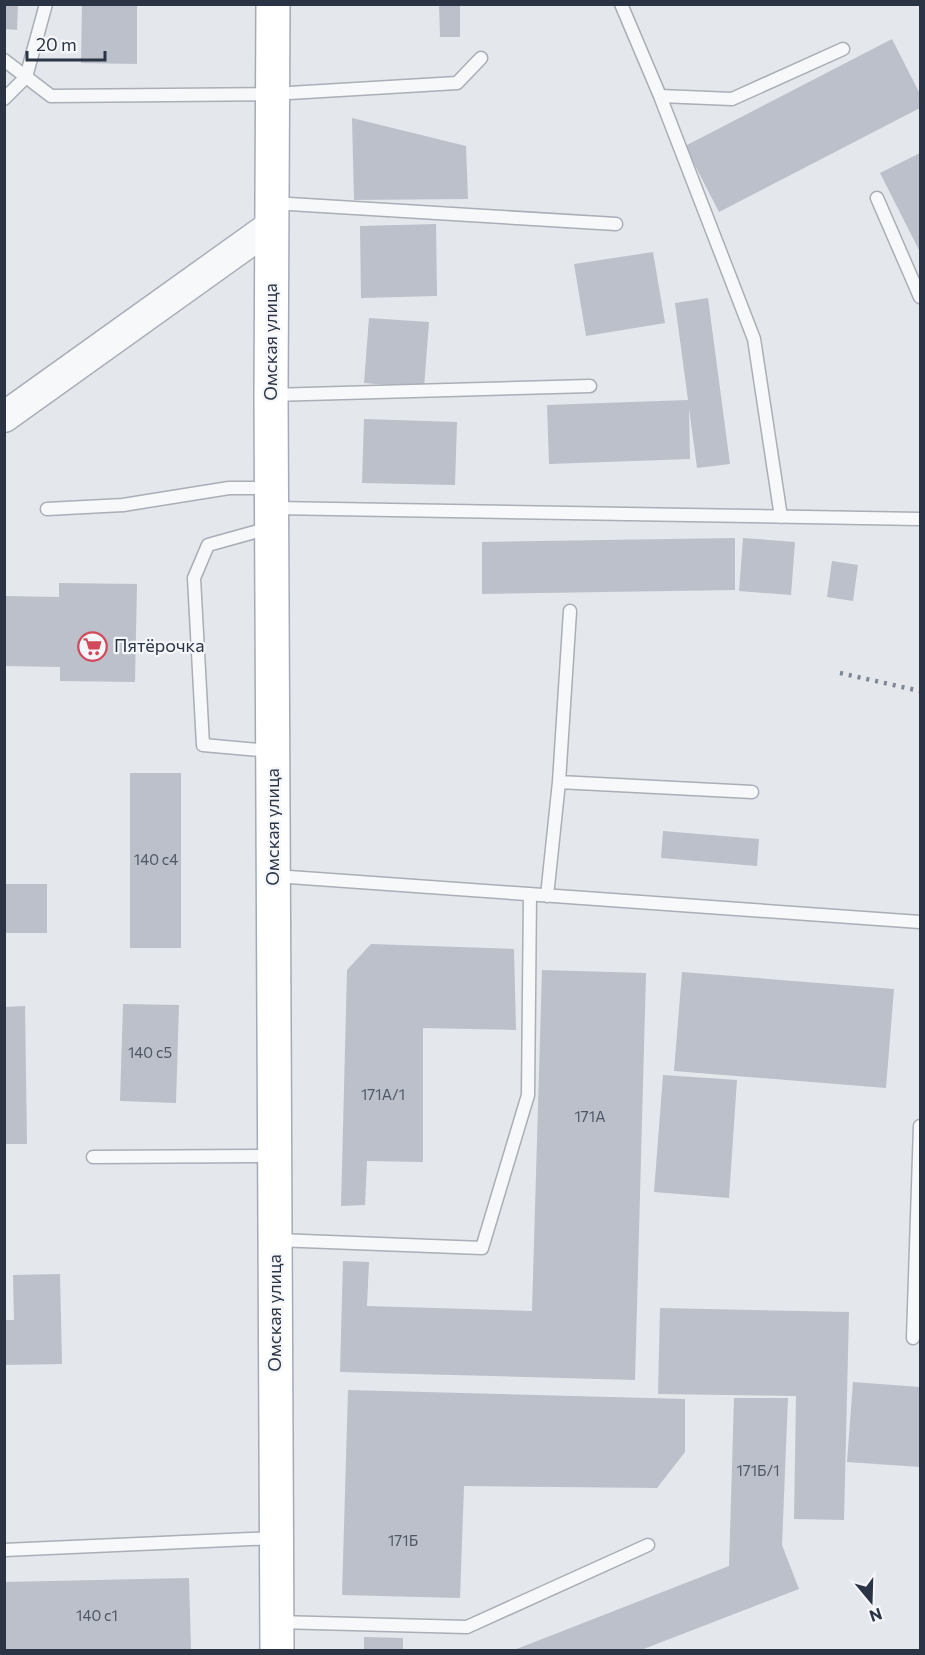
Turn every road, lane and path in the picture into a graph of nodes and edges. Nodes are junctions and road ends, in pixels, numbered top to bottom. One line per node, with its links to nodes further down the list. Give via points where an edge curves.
1 (46, 4): 7 (lane)
2 (273, 4): 8 (main road, Омская улица)
3 (621, 4): 9 (lane)
4 (843, 49): 9 (lane, via 732,99)
5 (481, 58): 8 (lane, via 457,83)
6 (4, 60): 7 (lane)
7 (26, 77): 8 (lane, via 51,96); 10 (lane)
8 (273, 94): 12 (main road, Омская улица)
9 (660, 96): 20 (lane, via 754,339)
10 (4, 99)
11 (877, 198): 14 (lane)
12 (271, 214): 13 (lane); 16 (main road, Омская улица); 17 (street)
13 (616, 224)
14 (921, 297)
15 (590, 386): 16 (lane)
16 (271, 395): 18 (main road, Омская улица)
17 (4, 417)
18 (273, 508): 19 (lane, via 229,488 123,505); 20 (lane); 23 (main road, Омская улица); 23 (lane, via 208,545 194,578 203,745)
19 (47, 509)
20 (782, 517): 21 (lane)
21 (921, 519)
22 (570, 611): 24 (lane)
23 (273, 752): 26 (main road, Омская улица)
24 (560, 782): 25 (lane); 28 (lane)
25 (752, 792)
26 (273, 876): 27 (lane); 31 (main road, Омская улица)
27 (530, 894): 28 (lane); 33 (lane, via 528,1095 482,1248)
28 (547, 896): 29 (lane)
29 (921, 922)
30 (921, 1126): 34 (lane)
31 (274, 1156): 32 (lane); 33 (main road, Омская улица)
32 (93, 1157)
33 (274, 1239): 35 (main road, Омская улица)
34 (913, 1338)
35 (275, 1539): 37 (lane); 38 (main road, Омская улица)
36 (648, 1545): 38 (lane, via 467,1627)
37 (4, 1550)
38 (276, 1636)

